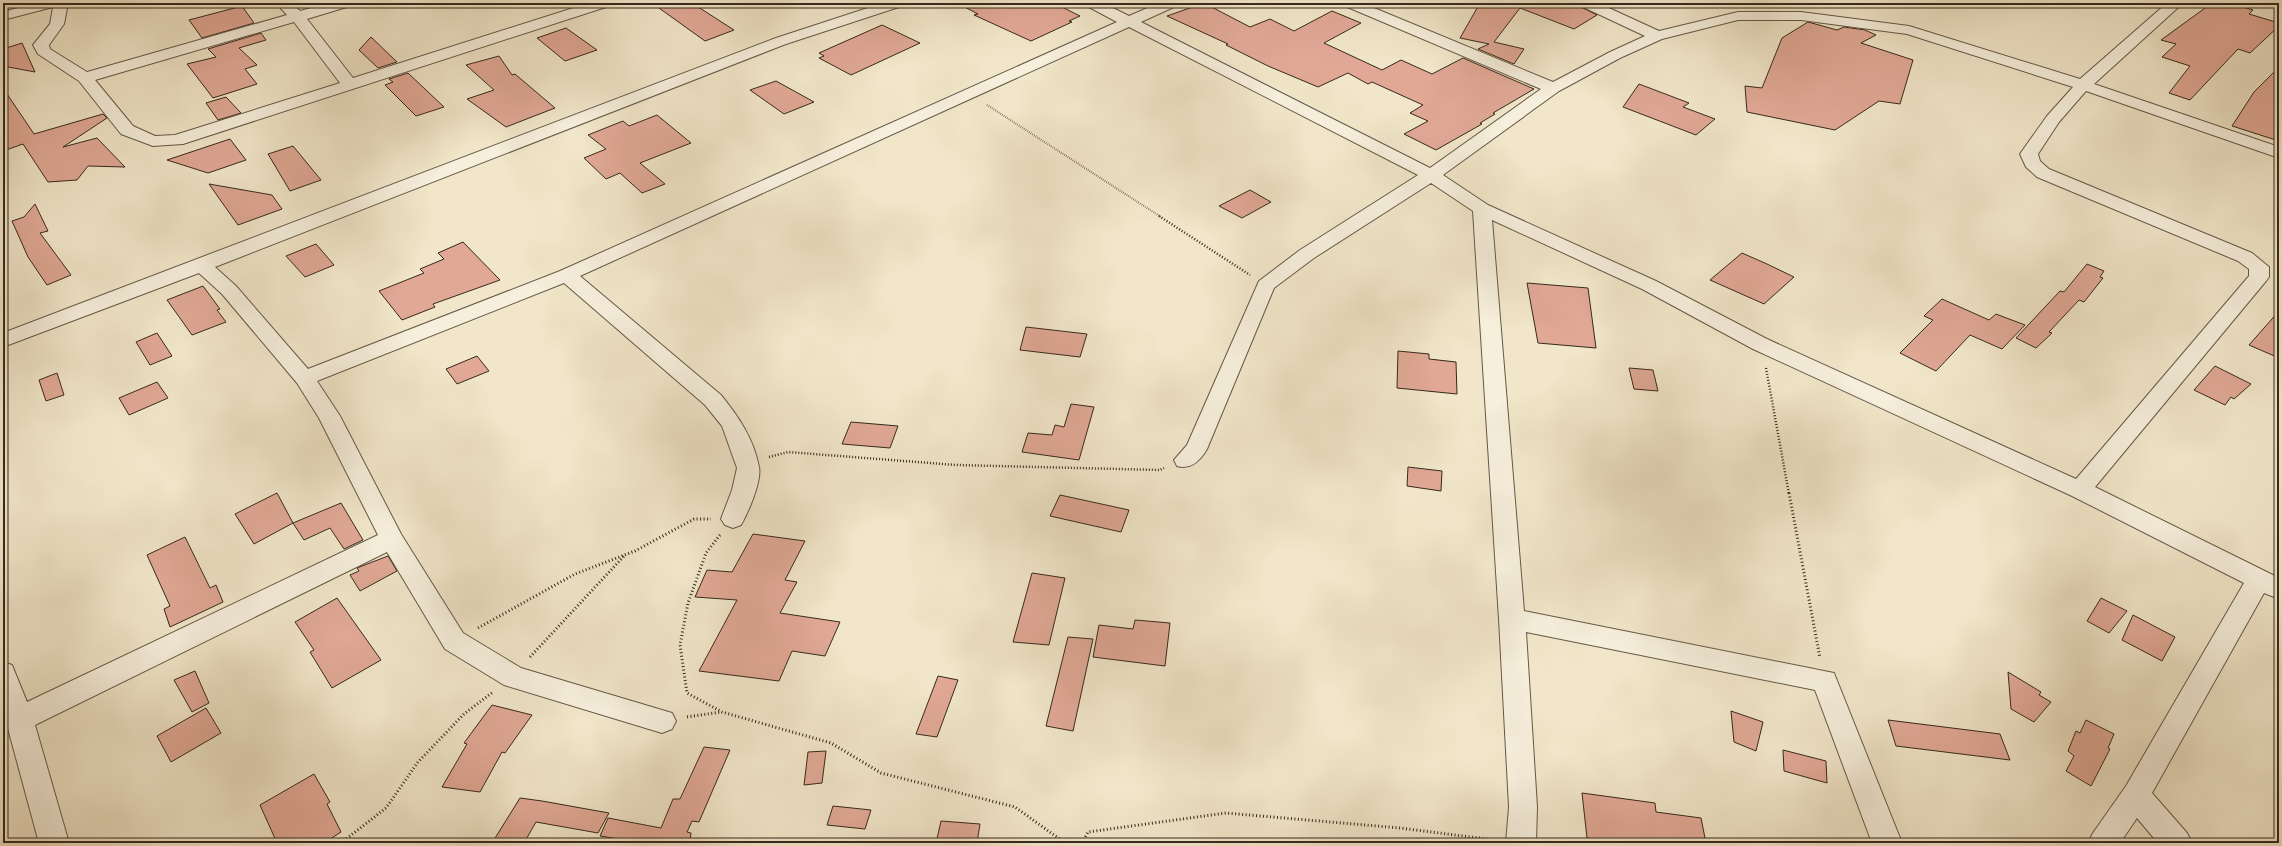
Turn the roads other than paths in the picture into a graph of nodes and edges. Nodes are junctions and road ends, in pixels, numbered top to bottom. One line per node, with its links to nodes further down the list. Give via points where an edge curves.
1 (53, 3): 13 (street)
2 (61, 3): 19 (street, via 57,24 41,45 43,52)
3 (283, 3): 16 (street)
4 (345, 3): 16 (street)
5 (604, 3): 20 (street)
6 (897, 3): 26 (street, via 781,41)
7 (1092, 3): 17 (street)
8 (1171, 3): 17 (street)
9 (1350, 3): 22 (street)
10 (1586, 3): 18 (street)
11 (1749, 3): 15 (street)
12 (2176, 3): 21 (street)
13 (20, 7): 14 (street)
14 (3, 16)
15 (1738, 16): 18 (street); 21 (street, via 1801,16 1909,30)
16 (298, 17): 19 (street); 20 (street)
17 (1131, 21): 24 (street); 27 (street)
18 (1657, 36): 22 (street)
19 (85, 78): 20 (street, via 127,130 153,141 164,142)
20 (349, 84)
21 (2083, 85): 23 (street); 31 (street, via 2053,119 2029,154 2032,163 2043,173 2245,256 2260,267 2259,277)
22 (1554, 88): 24 (street)
23 (2279, 153)
24 (1431, 175): 25 (street); 30 (street, via 1307,254 1266,285 1196,449)
25 (1482, 209): 31 (street, via 1649,285 1760,344); 35 (street)
26 (202, 265): 28 (street); 29 (street, via 229,290)
27 (567, 275): 29 (street); 32 (street, via 713,400 732,423 748,468 744,490)
28 (3, 340)
29 (304, 378): 33 (street, via 329,416)
30 (1185, 460)
31 (2080, 490): 34 (street)
32 (733, 520)
33 (392, 539): 37 (street); 38 (street, via 454,641 514,676)
34 (2269, 584): 39 (street)
35 (1512, 619): 40 (street, via 1523,808); 42 (street, via 1825,681)
36 (3, 673): 37 (street)
37 (20, 718): 41 (street)
38 (662, 721)
39 (2136, 795): 43 (street); 44 (street)
40 (1512, 842)
41 (54, 843)
42 (1888, 843)
43 (2102, 843)
44 (2177, 843)

